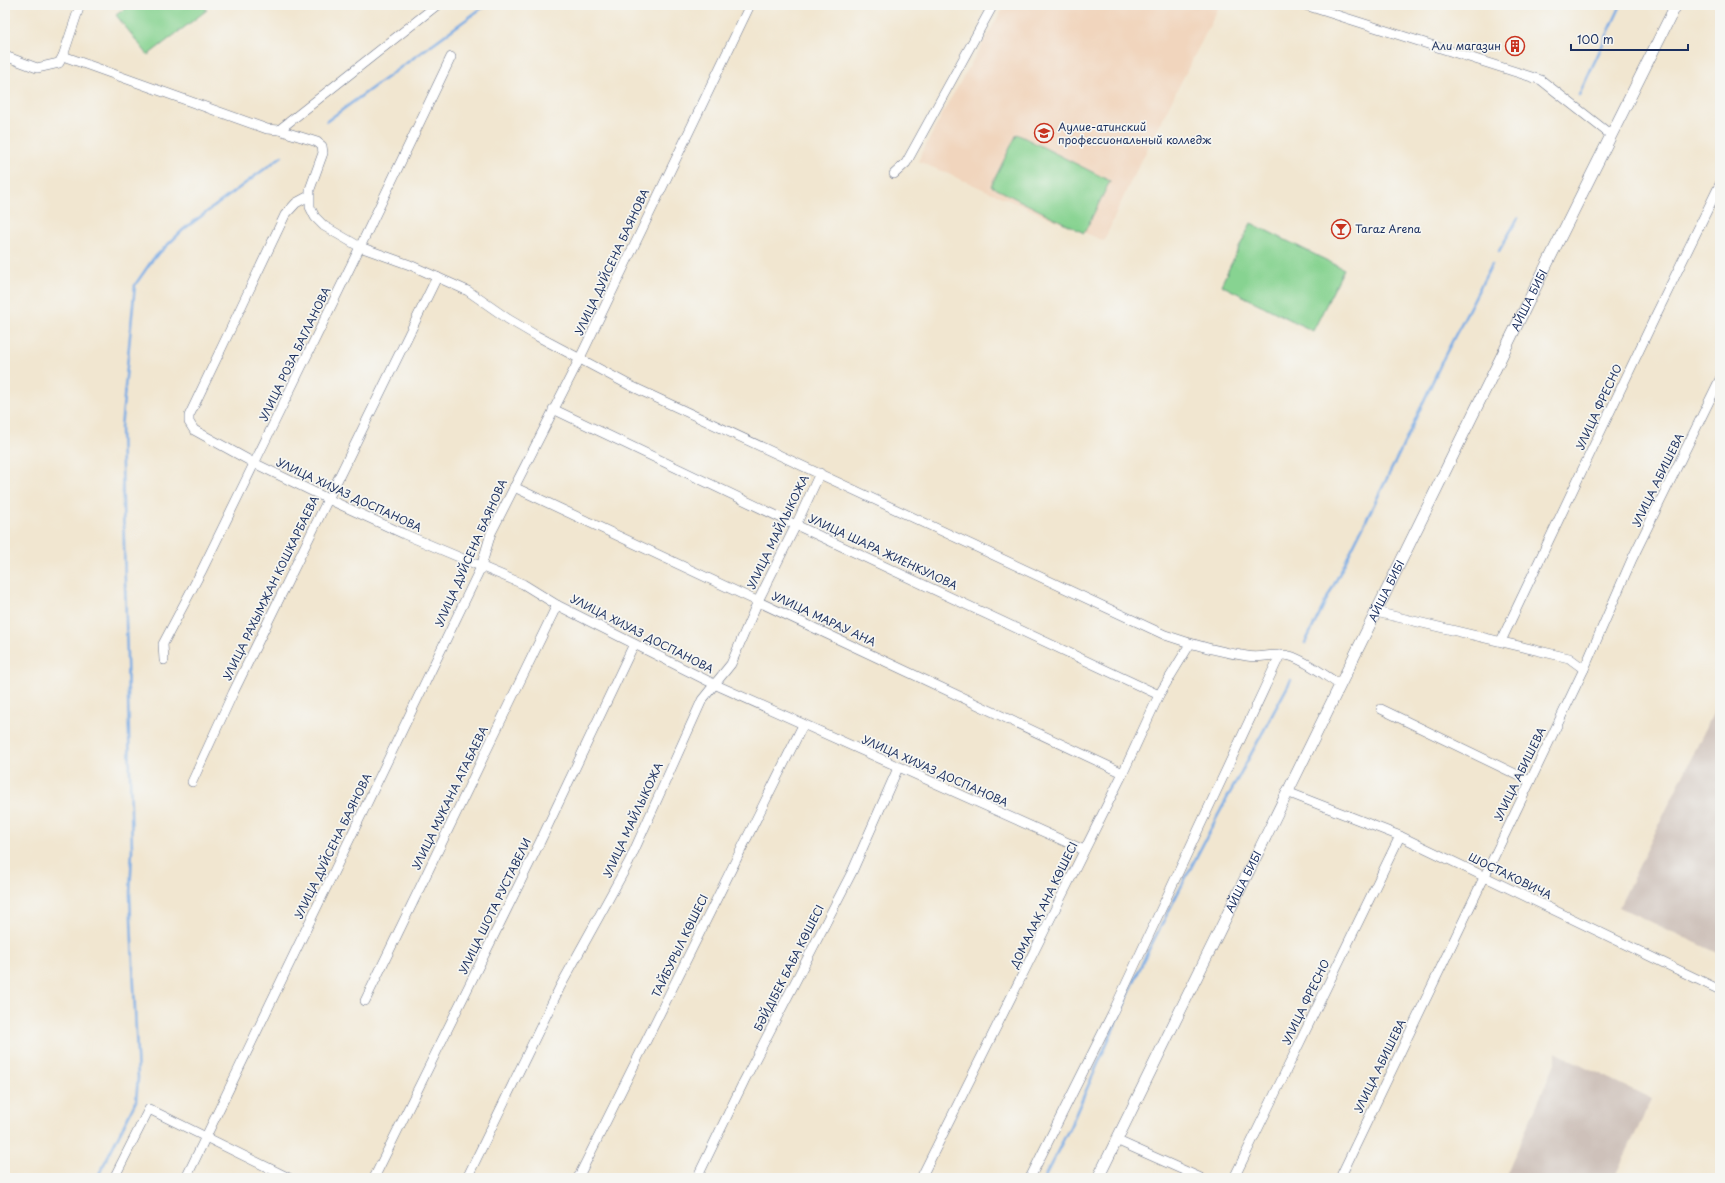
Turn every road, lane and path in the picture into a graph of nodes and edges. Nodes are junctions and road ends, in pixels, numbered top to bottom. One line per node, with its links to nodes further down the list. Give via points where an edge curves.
1 (80, 5): 8 (street)
2 (437, 5): 10 (street)
3 (750, 5): 17 (street, УЛИЦА ДУЙСЕНА БАЯНОВА)
4 (993, 5): 12 (street, via 906,163)
5 (1305, 5): 11 (street, via 1542,80)
6 (1676, 5): 11 (main road, АЙША БИБІ)
7 (5, 56): 8 (street, via 37,68 58,63)
8 (64, 56): 10 (street, via 267,129)
9 (451, 57): 15 (street, УЛИЦА РОЗА БАГЛАНОВА)
10 (279, 130): 14 (street, via 317,142 322,146 323,153)
11 (1612, 135): 28 (main road, АЙША БИБІ)
12 (894, 174)
13 (1720, 184): 29 (street, УЛИЦА ФРЕСНО)
14 (309, 196): 15 (street, via 310,207 315,217 324,226); 20 (street, УЛИЦА ХИУАЗ ДОСПАНОВА, via 296,203 285,215 189,416 189,422 194,430)
15 (360, 248): 16 (street); 20 (street, УЛИЦА РОЗА БАГЛАНОВА)
16 (437, 277): 17 (street, via 468,292 508,319); 23 (street, УЛИЦА РАХЫМЖАН КОШКАРБАЕВА)
17 (580, 358): 19 (street, УЛИЦА ДУЙСЕНА БАЯНОВА); 21 (street, via 631,386)
18 (1720, 379): 34 (street, УЛИЦА АБИШЕВА, via 1632,559)
19 (553, 409): 22 (street, УЛИЦА ДУЙСЕНА БАЯНОВА); 24 (street, УЛИЦА ШАРА ЖИЕНКУЛОВА)
20 (254, 463): 23 (street, УЛИЦА ХИУАЗ ДОСПАНОВА); 33 (street, УЛИЦА РОЗА БАГЛАНОВА, via 163,644)
21 (820, 473): 24 (street, УЛИЦА МАЙЛЫКОЖА); 31 (street, via 1164,635)
22 (514, 487): 25 (street, УЛИЦА ДУЙСЕНА БАЯНОВА, via 491,533); 26 (street, УЛИЦА МАРАУ АНА)
23 (328, 499): 25 (street, УЛИЦА ХИУАЗ ДОСПАНОВА); 43 (street, УЛИЦА РАХЫМЖАН КОШКАРБАЕВА)
24 (796, 525): 26 (street, УЛИЦА МАЙЛЫКОЖА); 37 (street, УЛИЦА ШАРА ЖИЕНКУЛОВА)
25 (480, 567): 27 (street, УЛИЦА ХИУАЗ ДОСПАНОВА, via 523,584); 50 (street, УЛИЦА ДУЙСЕНА БАЯНОВА)
26 (758, 601): 35 (street, УЛИЦА МАЙЛЫКОЖА, via 731,664); 41 (street, УЛИЦА МАРАУ АНА)
27 (557, 605): 30 (street, УЛИЦА ХИУАЗ ДОСПАНОВА); 49 (street, УЛИЦА МУКАНА АТАБАЕВА)
28 (1376, 612): 29 (street); 36 (main road, АЙША БИБІ)
29 (1502, 641): 34 (street, via 1569,658)
30 (634, 644): 35 (street, УЛИЦА ХИУАЗ ДОСПАНОВА); 55 (street, УЛИЦА ШОТА РУСТАВЕЛИ, via 540,842)
31 (1190, 644): 32 (street, via 1248,657); 37 (street, ДОМАЛАҚ АНА КӨШЕСІ)
32 (1280, 655): 36 (street, via 1290,656); 60 (street, via 1112,1014)
33 (164, 660)
34 (1584, 669): 42 (street, УЛИЦА АБИШЕВА)
35 (714, 684): 39 (street, УЛИЦА ХИУАЗ ДОСПАНОВА); 56 (street, УЛИЦА МАЙЛЫКОЖА, via 702,700 629,862 560,987)
36 (1340, 685): 44 (main road, АЙША БИБІ)
37 (1159, 695): 41 (street, ДОМАЛАҚ АНА КӨШЕСІ)
38 (1381, 709): 42 (street)
39 (803, 725): 40 (street, УЛИЦА ХИУАЗ ДОСПАНОВА); 57 (street, ТАЙБУРЫЛ КӨШЕСІ)
40 (898, 768): 46 (street, УЛИЦА ХИУАЗ ДОСПАНОВА); 58 (street, БӘЙДІБЕК БАБА КӨШЕСІ, via 852,872)
41 (1123, 773): 46 (street, ДОМАЛАҚ АНА КӨШЕСІ)
42 (1530, 781): 47 (street, УЛИЦА АБИШЕВА)
43 (192, 782)
44 (1287, 792): 45 (street, ШОСТАКОВИЧА); 51 (main road, АЙША БИБІ)
45 (1400, 836): 47 (street, ШОСТАКОВИЧА); 63 (street, УЛИЦА ФРЕСНО)
46 (1084, 850): 59 (street, ДОМАЛАҚ АНА КӨШЕСІ)
47 (1484, 877): 48 (street, ШОСТАКОВИЧА); 64 (street, УЛИЦА АБИШЕВА)
48 (1720, 990)
49 (365, 1001)
50 (206, 1137): 52 (street); 53 (street, via 150,1109); 54 (street, УЛИЦА ДУЙСЕНА БАЯНОВА)
51 (1116, 1140): 61 (main road, АЙША БИБІ); 62 (street)
52 (284, 1177)
53 (114, 1178)
54 (186, 1178)
55 (374, 1178)
56 (467, 1178)
57 (578, 1178)
58 (696, 1178)
59 (921, 1178)
60 (1030, 1178)
61 (1098, 1178)
62 (1201, 1178)
63 (1234, 1178)
64 (1340, 1178)

